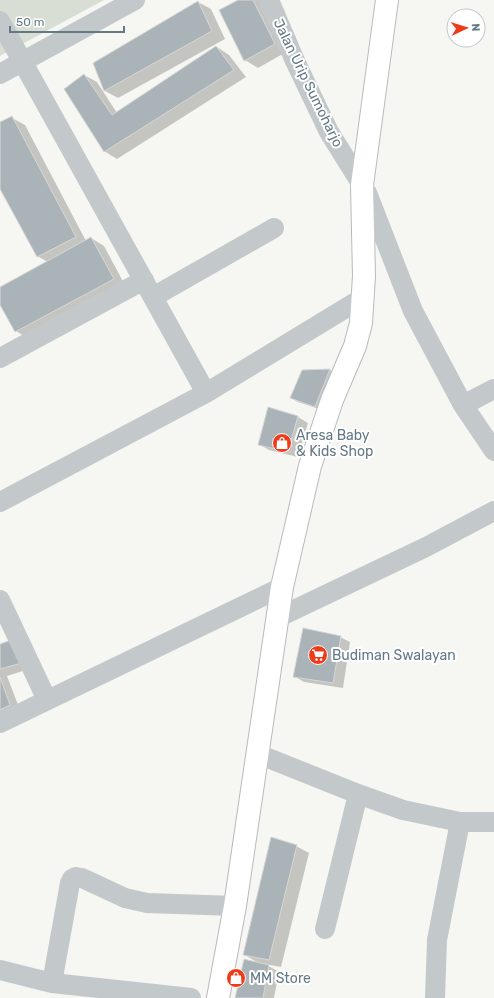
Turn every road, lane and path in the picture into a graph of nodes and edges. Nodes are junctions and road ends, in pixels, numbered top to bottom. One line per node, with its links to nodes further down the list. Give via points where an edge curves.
1 (135, 0): 5 (street)
2 (269, 0): 7 (street, Jalan Urip Sumoharjo, via 329,132)
3 (388, 0): 7 (highway)
4 (0, 21): 5 (street)
5 (23, 62): 6 (street); 9 (street)
6 (0, 74)
7 (362, 185): 10 (highway); 14 (street, Jalan Urip Sumoharjo, via 413,311)
8 (274, 228): 9 (street)
9 (148, 288): 11 (street); 13 (street)
10 (364, 297): 13 (street); 18 (highway, via 355,346 332,400 310,466)
11 (0, 358)
12 (494, 390): 14 (street)
13 (206, 393): 16 (street)
14 (463, 405): 15 (street, Jalan Urip Sumoharjo)
15 (494, 451)
16 (0, 502)
17 (494, 511): 20 (street, via 426,547)
18 (282, 587): 20 (highway); 21 (street)
19 (0, 600): 21 (street)
20 (277, 618): 23 (highway)
21 (47, 700): 22 (street)
22 (0, 723)
23 (258, 754): 24 (street); 27 (highway)
24 (358, 794): 25 (street, via 403,810); 28 (street)
25 (460, 822): 26 (street); 33 (street, via 437,940)
26 (494, 822)
27 (234, 906): 30 (street, via 135,901 76,877 70,883); 32 (highway)
28 (325, 930)
29 (0, 970): 30 (street)
30 (52, 983): 31 (street)
31 (191, 998)
32 (218, 998)
33 (436, 998)

